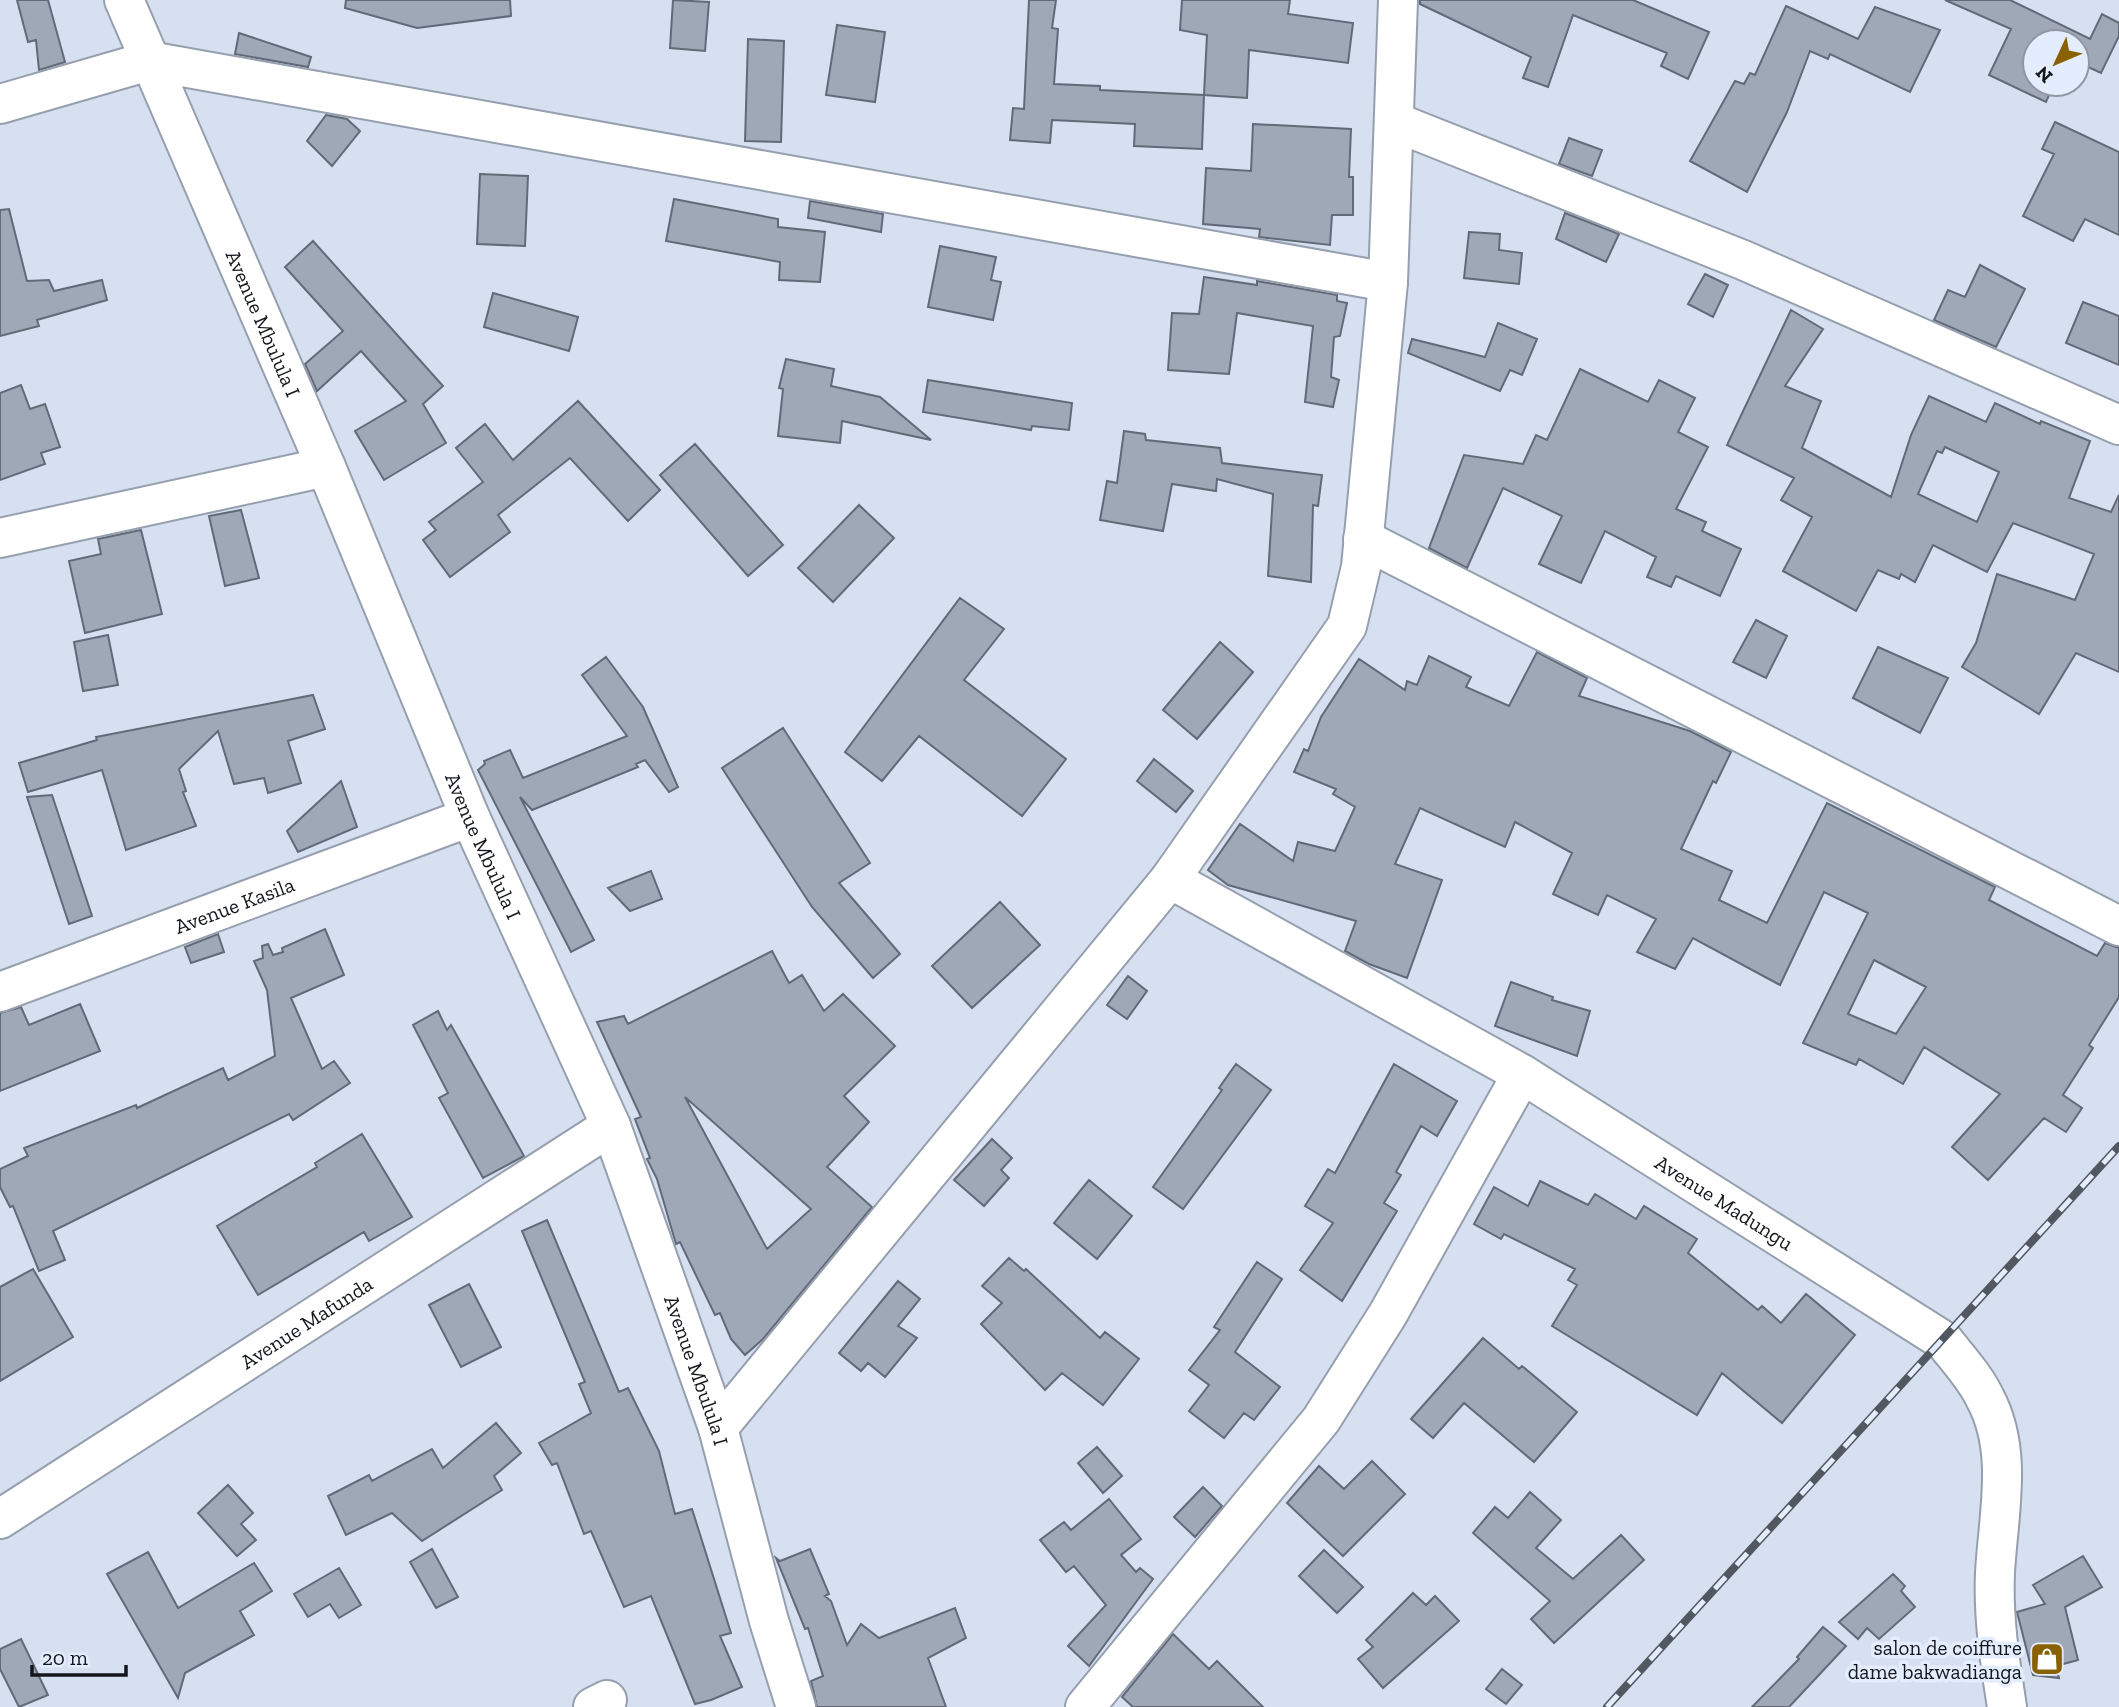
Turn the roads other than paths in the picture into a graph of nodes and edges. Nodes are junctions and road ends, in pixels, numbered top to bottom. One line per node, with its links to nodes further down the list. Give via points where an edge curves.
1 (124, 0): 3 (street, Avenue Mbulula I)
2 (1398, 0): 5 (street)
3 (149, 61): 4 (street); 6 (street); 8 (street, Avenue Mbulula I)
4 (0, 104)
5 (1395, 122): 6 (street); 7 (street, via 1743,260)
6 (1388, 282): 10 (street)
7 (2119, 425)
8 (326, 467): 9 (street); 11 (street, Avenue Mbulula I)
9 (0, 538)
10 (1363, 539): 12 (street, via 1348,626); 13 (street)
11 (470, 817): 14 (street, Avenue Kasila); 16 (street, Avenue Mbulula I)
12 (1170, 879): 15 (street, Avenue Madungu); 17 (street)
13 (2119, 926)
14 (0, 992)
15 (1522, 1074): 20 (street, via 1388,1314 1321,1420); 21 (street, Avenue Madungu, via 1944,1341 1977,1384 1996,1425 2004,1491 1995,1572 1995,1627)
16 (611, 1126): 17 (street, Avenue Mbulula I); 18 (street, Avenue Mafunda)
17 (719, 1428): 19 (street, Avenue Mbulula I)
18 (0, 1519)
19 (796, 1707)
20 (1085, 1707)
21 (2007, 1707)

